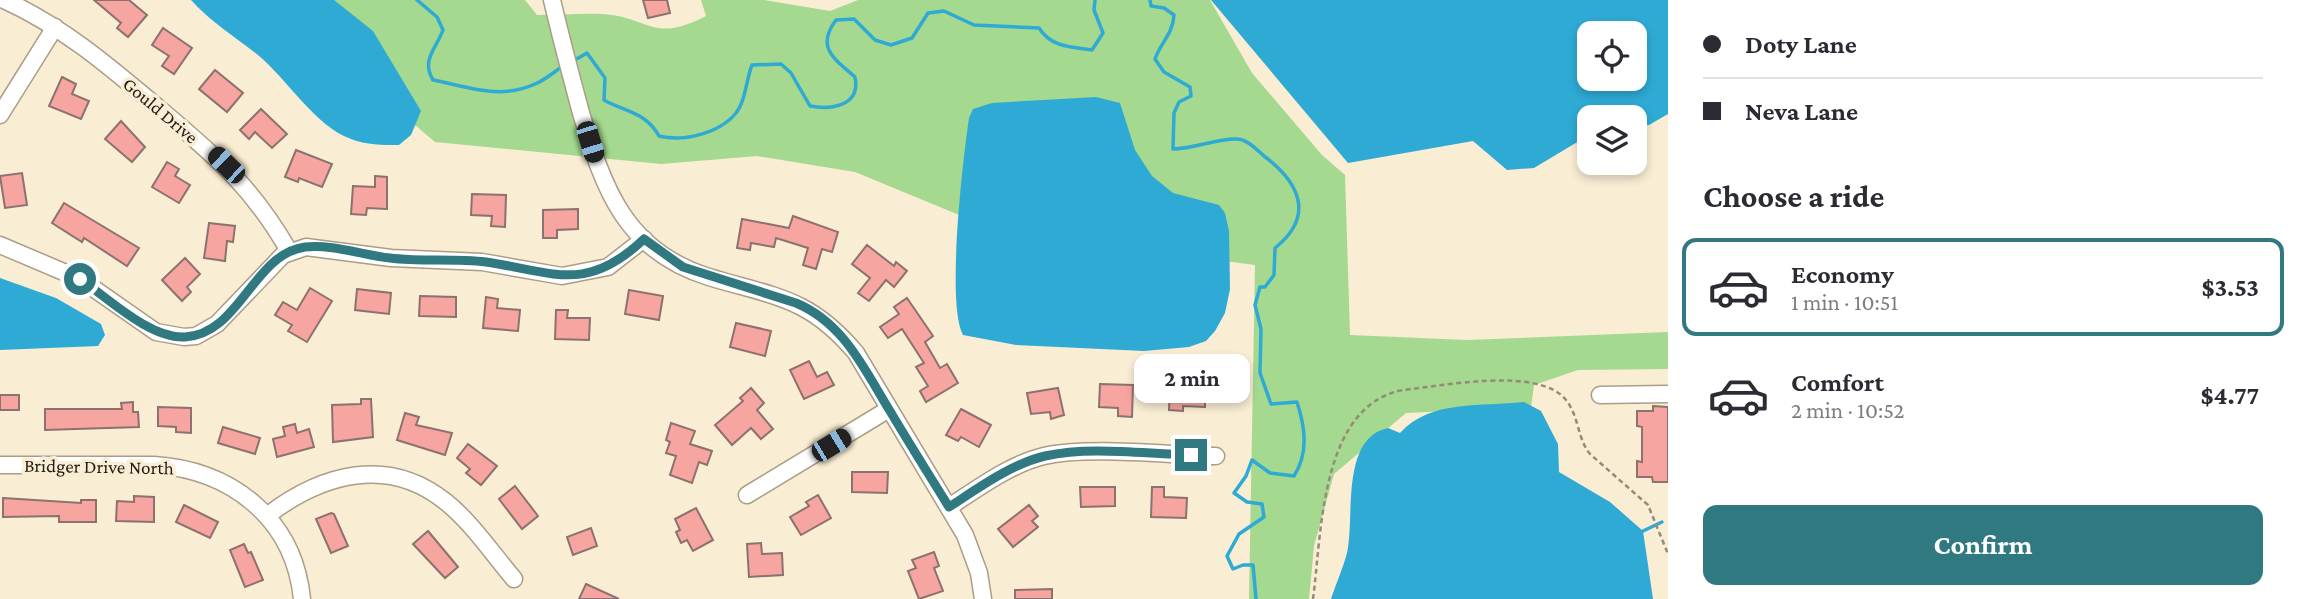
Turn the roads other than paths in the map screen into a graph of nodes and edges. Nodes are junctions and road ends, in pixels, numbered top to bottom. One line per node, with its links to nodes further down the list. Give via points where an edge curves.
1 (4, 0): 3 (street, Gould Drive)
2 (552, 0): 5 (street, via 604,184)
3 (55, 27): 4 (street); 7 (street, Gould Drive, via 96,55 223,162 262,207)
4 (0, 116)
5 (644, 239): 7 (street, via 608,267 562,276 482,262 391,258 320,247); 10 (street, via 683,267 810,309 835,328 856,353)
6 (0, 245): 7 (street, via 80,279 156,332 184,337 218,324)
7 (289, 251)
8 (1668, 394): 9 (street)
9 (1600, 395)
10 (889, 410): 13 (street); 14 (street)
11 (1216, 456): 14 (street, via 1068,452 1016,468)
12 (0, 465): 15 (street, Bridger Drive North, via 178,466 234,487)
13 (747, 495)
14 (949, 507): 18 (street, via 975,558)
15 (268, 514): 16 (street, via 318,483 363,474 396,477 445,501); 17 (street, Bridger Drive North, via 286,542)
16 (514, 579)
17 (302, 599)
18 (983, 599)

